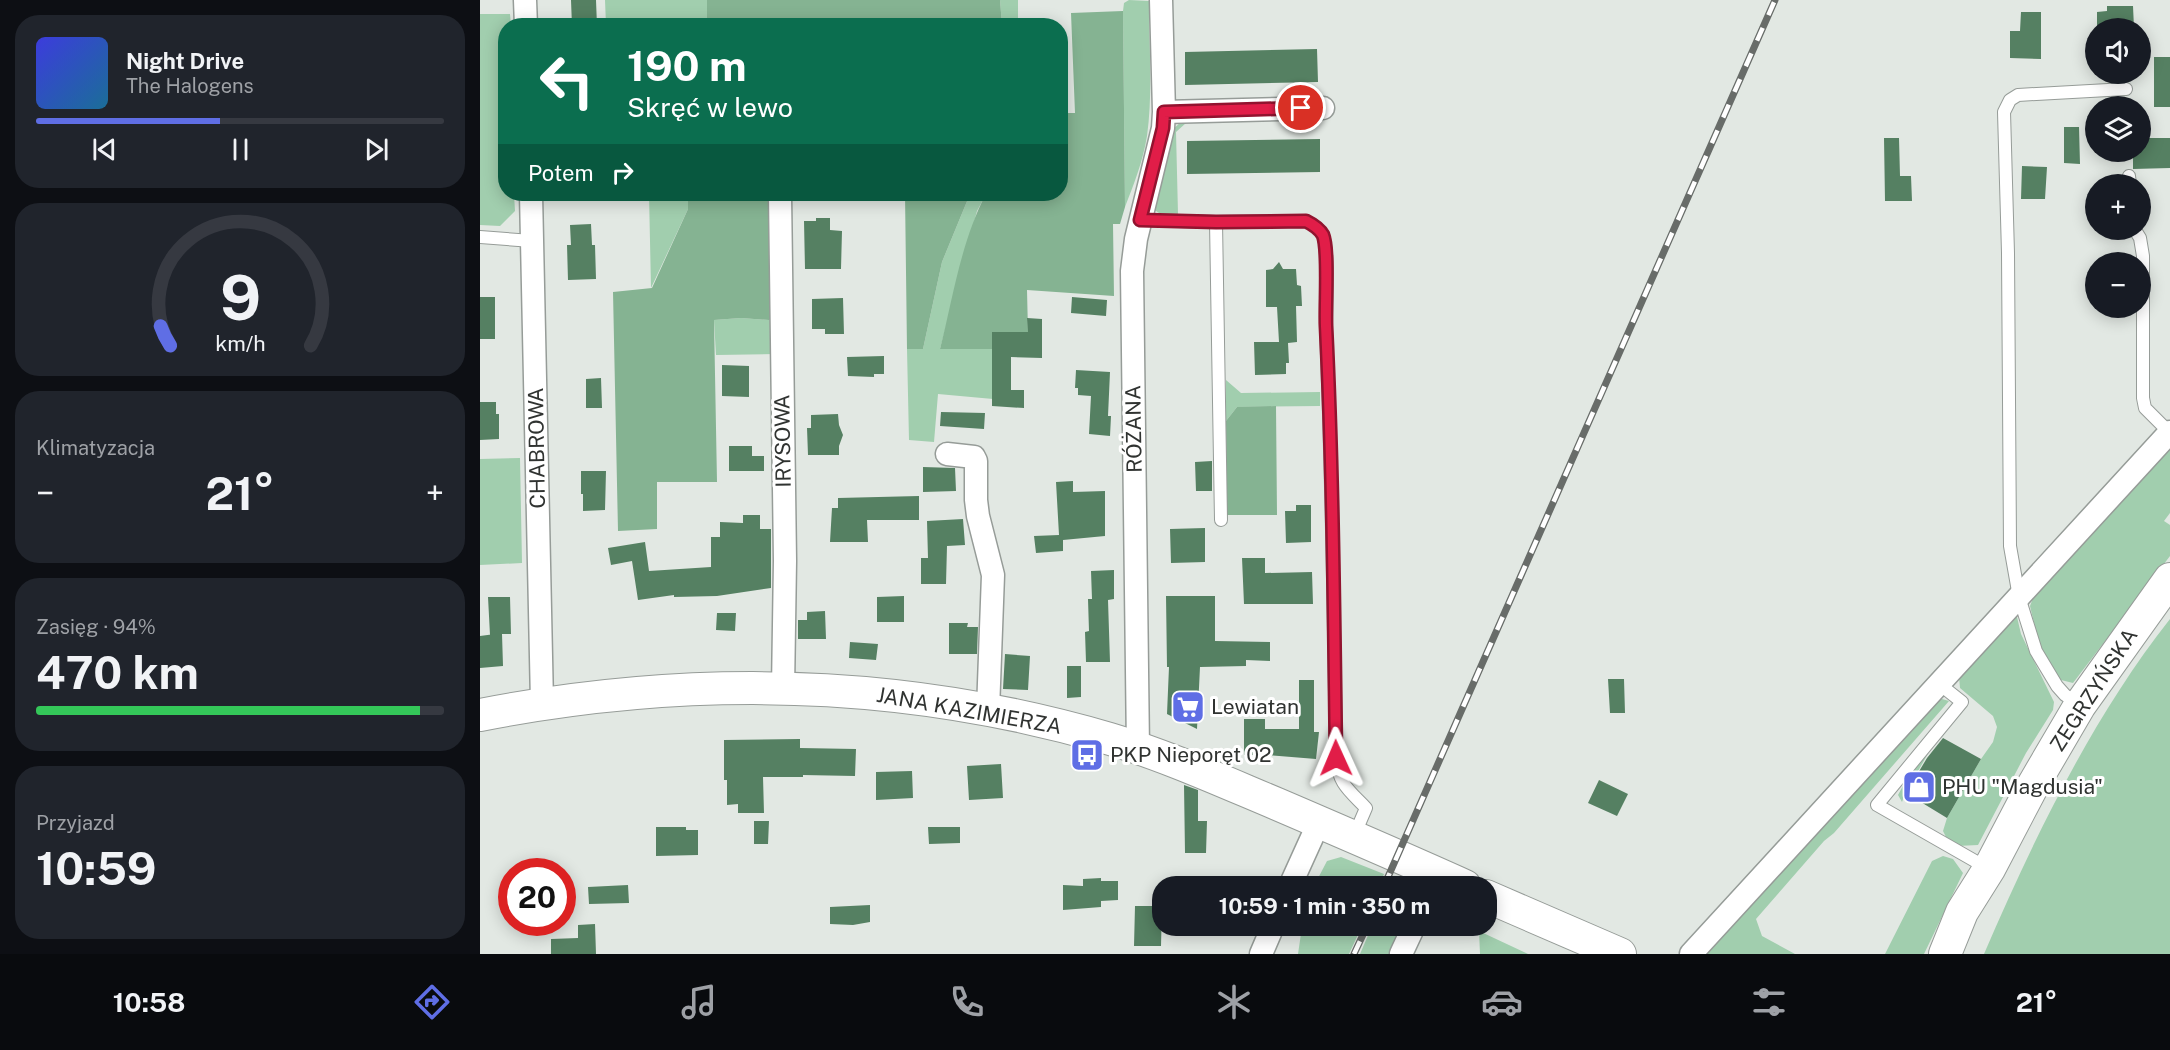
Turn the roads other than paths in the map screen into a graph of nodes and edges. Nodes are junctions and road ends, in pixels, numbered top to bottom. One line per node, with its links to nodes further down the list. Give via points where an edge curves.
1 (525, 0): 3 (street)
2 (1161, 0): 6 (street, RÓŻANA)
3 (526, 18)
4 (2126, 89): 18 (lane, via 2018,95 2004,112 2010,546)
5 (1323, 108): 6 (street)
6 (1164, 112): 9 (street, RÓŻANA)
7 (531, 201): 13 (street, CHABROWA)
8 (780, 201): 20 (street, IRYSOWA)
9 (1140, 220): 10 (lane); 25 (street, RÓŻANA, via 1132,290)
10 (1216, 222): 16 (lane); 27 (lane, via 1306,221 1322,234 1326,248 1336,758 1344,785 1366,808)
11 (480, 237): 13 (lane)
12 (2140, 240): 14 (lane, via 2143,398 2145,408)
13 (532, 241): 21 (street, CHABROWA)
14 (2170, 433): 18 (street)
15 (947, 454): 23 (street, via 974,457 976,461 978,516 993,575)
16 (1221, 520)
17 (2170, 579): 22 (main road, ZEGRZYŃSKA)
18 (2019, 597): 19 (street); 22 (lane, via 2036,651 2057,687)
19 (1938, 683): 28 (lane, via 1962,702 1876,805); 38 (street)
20 (783, 689): 21 (main road, JANA KAZIMIERZA, via 617,694); 23 (main road, JANA KAZIMIERZA, via 844,690)
21 (542, 703): 24 (main road, JANA KAZIMIERZA)
22 (2080, 705): 28 (main road, ZEGRZYŃSKA)
23 (988, 710): 25 (main road, JANA KAZIMIERZA)
24 (480, 716)
25 (1138, 749): 26 (main road, JANA KAZIMIERZA)
26 (1319, 822): 27 (main road, JANA KAZIMIERZA); 29 (street)
27 (1354, 837): 30 (main road, JANA KAZIMIERZA)
28 (1989, 869): 32 (main road, ZEGRZYŃSKA); 41 (main road, ZEGRZYŃSKA)
29 (1295, 876)
30 (1427, 876)
31 (1497, 901): 37 (main road)
32 (1962, 912): 39 (main road); 40 (main road, ZEGRZYŃSKA)
33 (1269, 936): 35 (street)
34 (1409, 936): 36 (street)
35 (1261, 954)
36 (1401, 954)
37 (1620, 954)
38 (1691, 954)
39 (1934, 954)
40 (1945, 954)
41 (1960, 954)

